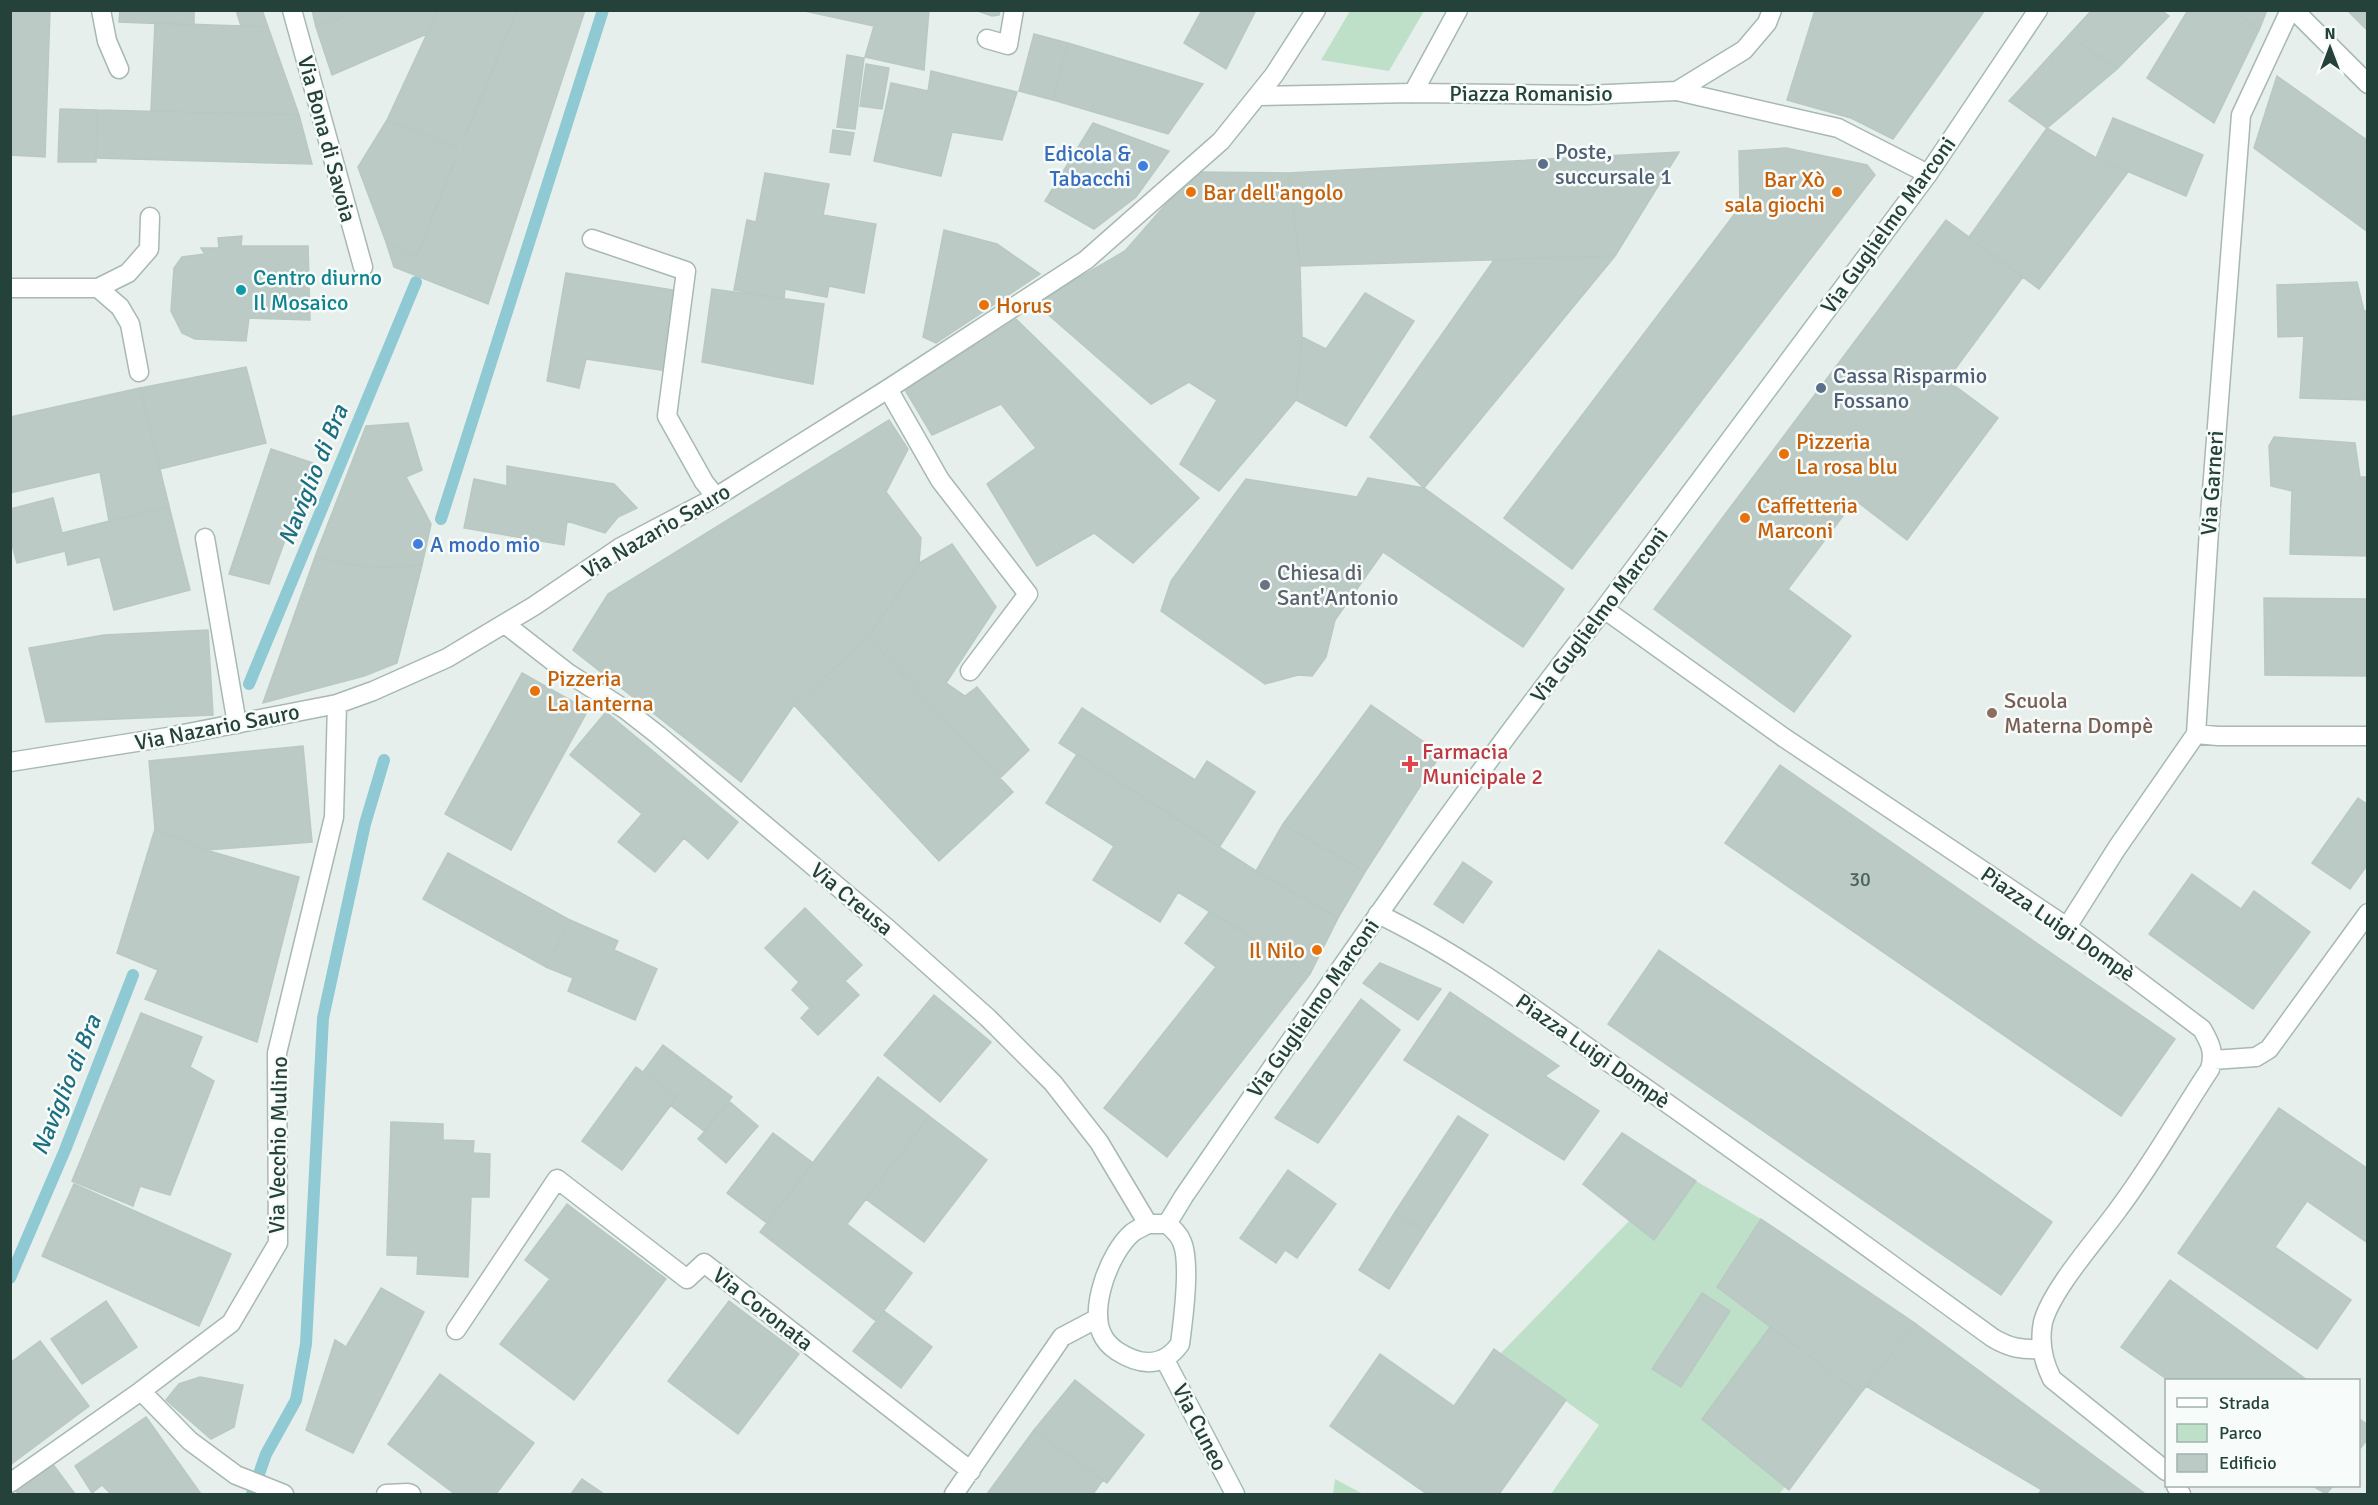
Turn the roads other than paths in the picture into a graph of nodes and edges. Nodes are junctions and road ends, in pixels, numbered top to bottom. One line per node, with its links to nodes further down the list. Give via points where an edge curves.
1 (101, 10): 10 (street, via 107,41)
2 (292, 10): 18 (street, Via Bona di Savoia)
3 (1014, 10): 9 (street, via 1008,45)
4 (1316, 10): 14 (street)
5 (1458, 10): 13 (street)
6 (1772, 10): 12 (street, Piazza Romanisio, via 1767,23 1744,50)
7 (2038, 10): 15 (street, Via Guglielmo Marconi)
8 (2292, 10): 11 (street); 30 (street, Via Garneri, via 2241,115)
9 (987, 39)
10 (119, 69)
11 (2367, 84)
12 (1677, 91): 13 (street, Piazza Romanisio); 15 (street, via 1838,128)
13 (1413, 93): 14 (street, Piazza Romanisio)
14 (1257, 96): 22 (street, Via Nazario Sauro, via 1221,141 1086,260)
15 (1928, 174): 25 (street, Via Guglielmo Marconi)
16 (150, 217): 20 (street, via 150,249 128,273)
17 (592, 239): 23 (street, via 686,271 667,416)
18 (363, 267)
19 (10, 288): 20 (street)
20 (98, 288): 21 (street, via 120,307 130,324)
21 (139, 372)
22 (888, 389): 23 (street, Via Nazario Sauro); 27 (street, via 940,480 1028,594)
23 (716, 497): 26 (street, Via Nazario Sauro, via 621,547)
24 (205, 538): 29 (street)
25 (1604, 609): 34 (street, Via Guglielmo Marconi); 35 (street, Piazza Luigi Dompè, via 1783,737)
26 (505, 624): 28 (street, Via Nazario Sauro, via 447,658); 37 (street, Via Creusa, via 658,735 988,1018 1060,1092 1099,1142)
27 (970, 671)
28 (337, 704): 29 (street, Via Nazario Sauro); 43 (street, Via Vecchio Mulino, via 334,817 277,1053 278,1243 231,1323)
29 (237, 724): 32 (street, Via Nazario Sauro)
30 (2196, 734): 31 (street); 35 (street)
31 (2367, 736)
32 (10, 762)
33 (2367, 913): 36 (street, via 2269,1049 2256,1057)
34 (1378, 914): 38 (street, Via Guglielmo Marconi); 41 (street, Piazza Luigi Dompè, via 1420,934 1478,970 1993,1338 2021,1350)
35 (2067, 927): 36 (street, Piazza Luigi Dompè, via 2202,1029)
36 (2213, 1060): 41 (street, via 2119,1209 2053,1297 2043,1322)
37 (1148, 1224): 38 (street); 39 (street, via 1132,1233 1111,1264 1101,1288)
38 (1167, 1224): 42 (street, via 1182,1243 1185,1260 1180,1344)
39 (1098, 1318): 42 (street, via 1101,1334 1110,1346 1130,1359 1153,1363); 45 (street, via 1062,1337)
40 (456, 1330): 45 (street, Via Coronata, via 557,1179 687,1279 704,1263)
41 (2041, 1349): 44 (street, via 2052,1379)
42 (1166, 1360): 51 (street, Via Cuneo)
43 (141, 1391): 46 (street, Via Vecchio Mulino); 47 (street, via 190,1441 236,1475)
44 (2165, 1470)
45 (971, 1471): 50 (street)
46 (10, 1482)
47 (278, 1492)
48 (386, 1494): 49 (street)
49 (411, 1494)
50 (954, 1494)
51 (1235, 1494)

